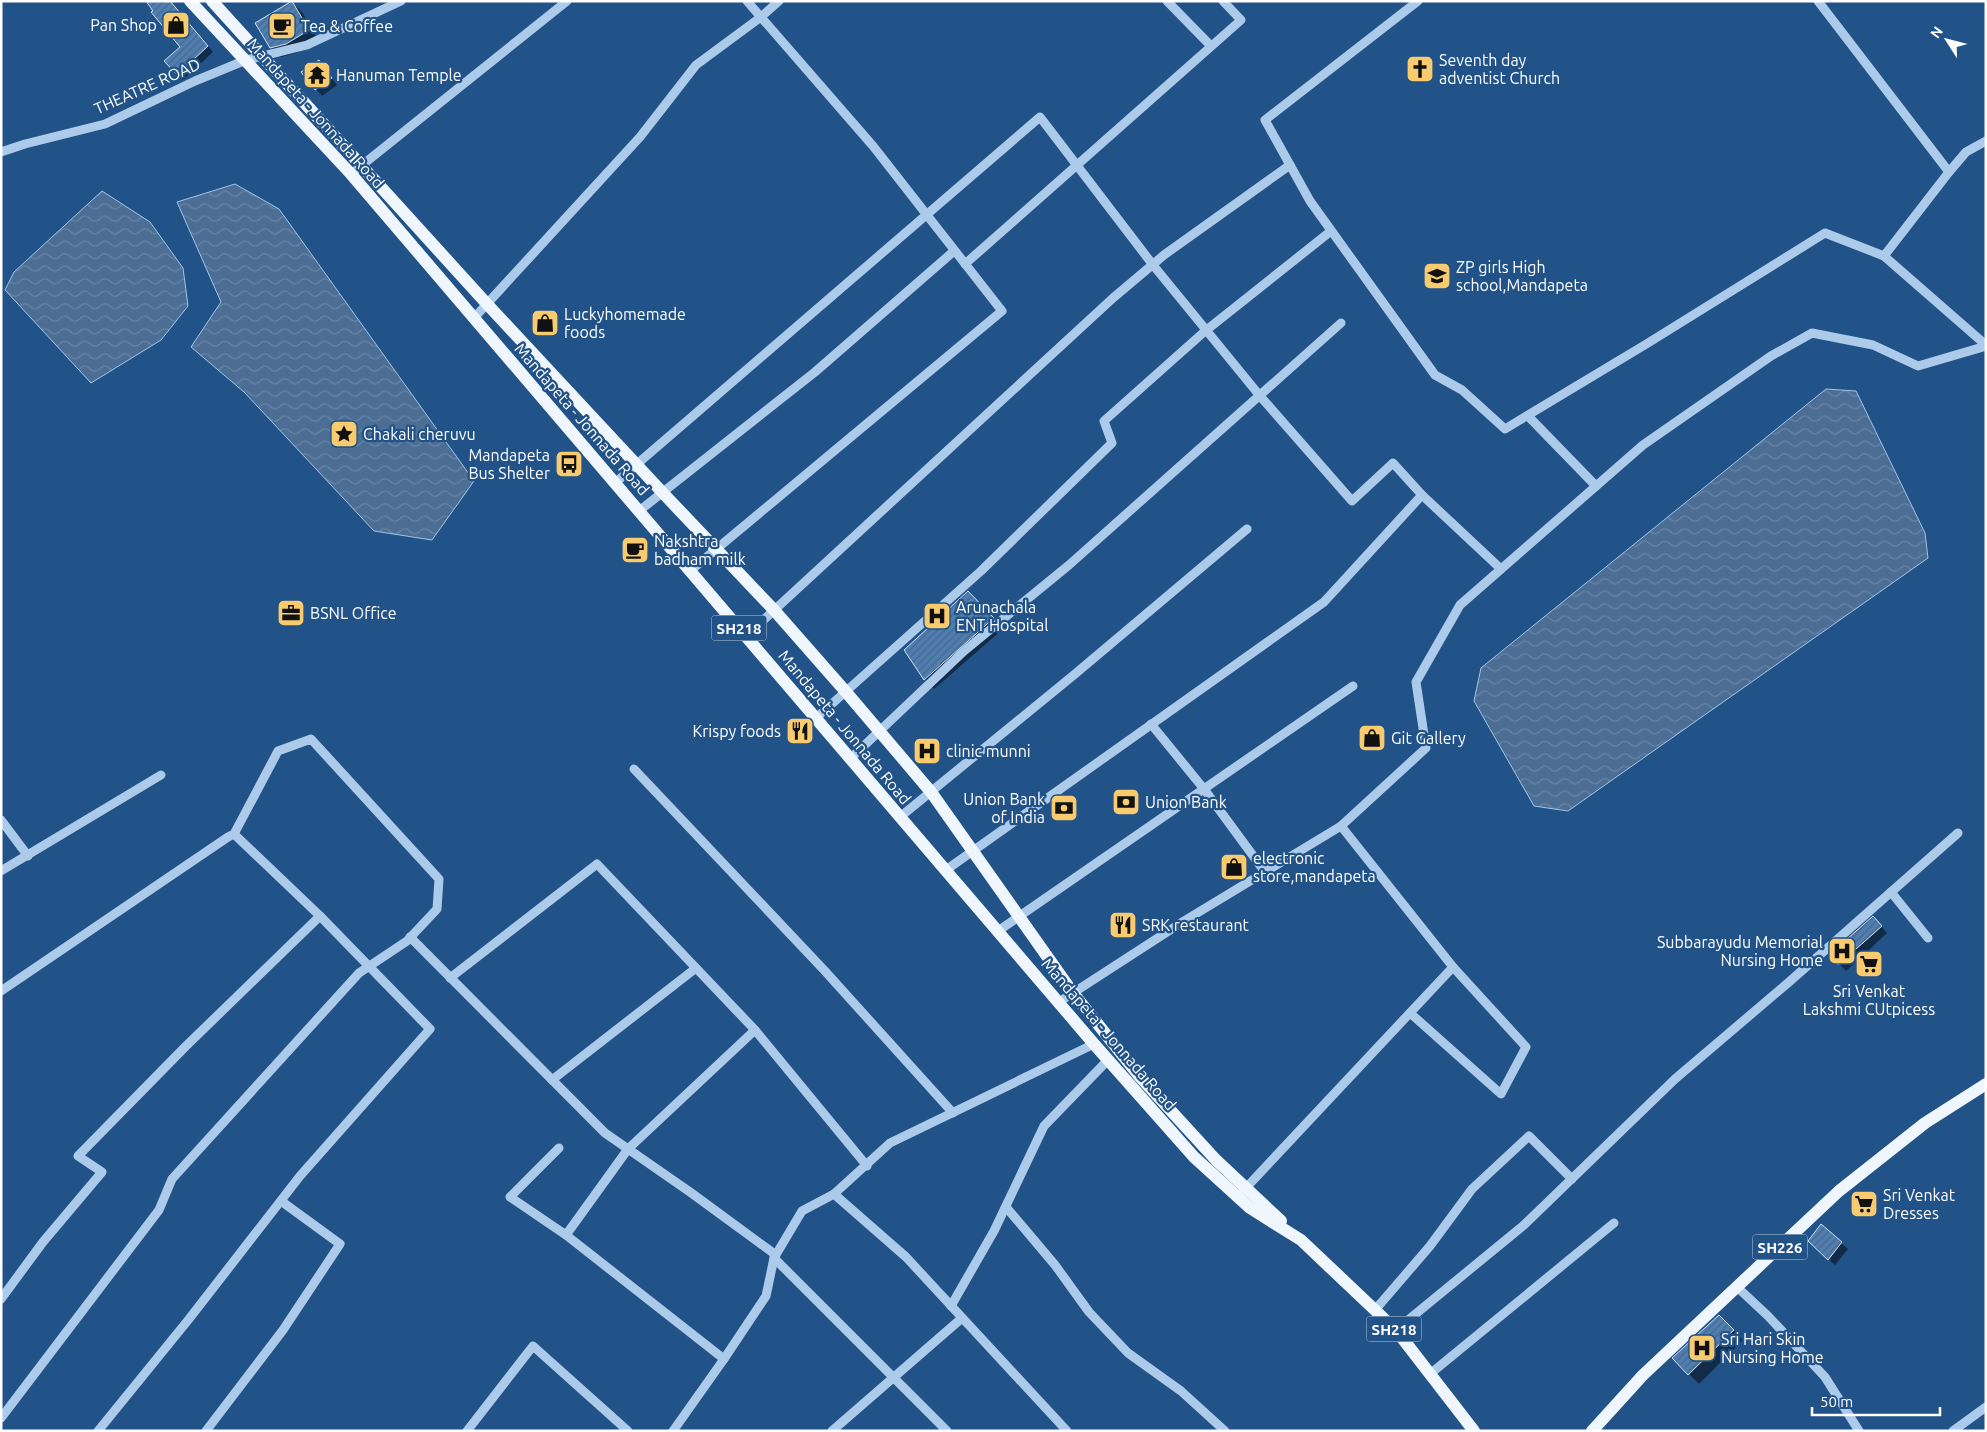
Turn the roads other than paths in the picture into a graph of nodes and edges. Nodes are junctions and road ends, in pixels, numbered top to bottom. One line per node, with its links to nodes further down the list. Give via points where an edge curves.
1 (190, 1): 14 (main road, Mandapeta - Jonnada Road / SH218)
2 (212, 1): 13 (main road, SH218)
3 (401, 1): 13 (street, THEATRE ROAD, via 307,45)
4 (567, 1): 17 (street)
5 (747, 1): 11 (street)
6 (779, 1): 11 (street)
7 (1167, 1): 12 (street)
8 (1223, 1): 12 (street, via 1241,20)
9 (1418, 1): 19 (street, via 1265,120)
10 (1818, 1): 20 (street)
11 (761, 17): 22 (street, via 873,146); 28 (street, via 696,65 640,137)
12 (1211, 46): 18 (street)
13 (261, 56): 14 (street, THEATRE ROAD); 17 (main road, SH218)
14 (246, 60): 16 (street, THEATRE ROAD, via 105,124); 21 (main road, Mandapeta - Jonnada Road / SH218)
15 (1986, 141): 20 (street, via 1966,152)
16 (1, 152)
17 (363, 165): 21 (street); 28 (main road, SH218)
18 (1077, 166): 22 (street, via 1040,117); 26 (street); 27 (street)
19 (1290, 166): 23 (street); 27 (street)
20 (1949, 172): 25 (street)
21 (351, 174): 29 (main road, Mandapeta - Jonnada Road / SH218)
22 (927, 215): 24 (street); 35 (street)
23 (1331, 231): 31 (street); 34 (street, via 1435,375 1462,390 1505,430)
24 (954, 251): 26 (street); 38 (street, via 815,372)
25 (1884, 256): 32 (street); 34 (street, via 1825,233)
26 (965, 264): 42 (street, via 1002,311)
27 (1153, 264): 31 (street); 45 (street)
28 (487, 304): 29 (street); 35 (main road, SH218)
29 (474, 318): 36 (main road, Mandapeta - Jonnada Road / SH218)
30 (1341, 323): 33 (street)
31 (1206, 330): 33 (street); 48 (street, via 1104,421 1112,443 981,571)
32 (1986, 345): 37 (street, via 1918,366 1873,345 1812,333 1771,356 1642,445)
33 (1260, 396): 39 (street, via 1352,501 1393,463); 51 (street, via 1069,565 964,651)
34 (1528, 416): 37 (street)
35 (637, 465): 36 (street); 38 (main road, SH218)
36 (616, 484): 40 (main road, Mandapeta - Jonnada Road / SH218)
37 (1596, 486): 43 (street)
38 (662, 492): 40 (street); 42 (main road, SH218)
39 (1422, 495): 43 (street); 50 (street, via 1324,602)
40 (639, 511): 44 (main road, Mandapeta - Jonnada Road / SH218)
41 (1247, 528): 56 (street)
42 (716, 550): 44 (street); 45 (main road, SH218)
43 (1502, 569): 59 (street, via 1460,605 1416,682 1426,748)
44 (690, 571): 46 (main road, Mandapeta - Jonnada Road / SH218)
45 (774, 610): 46 (street); 48 (main road, SH218)
46 (746, 636): 49 (main road, Mandapeta - Jonnada Road / SH218)
47 (1353, 686): 55 (street)
48 (846, 692): 49 (street); 51 (main road, SH218)
49 (816, 718): 52 (main road, Mandapeta - Jonnada Road / SH218)
50 (1151, 724): 55 (street); 62 (street)
51 (879, 732): 52 (street); 56 (main road, SH218)
52 (851, 758): 57 (main road, Mandapeta - Jonnada Road / SH218)
53 (634, 769): 86 (street, via 824,970)
54 (161, 775): 63 (street)
55 (1204, 789): 66 (street); 69 (street)
56 (931, 792): 57 (street); 62 (main road, SH218)
57 (900, 817): 64 (main road, Mandapeta - Jonnada Road / SH218)
58 (1, 820): 63 (street)
59 (1341, 826): 66 (street); 74 (street)
60 (1958, 833): 67 (street)
61 (234, 834): 68 (street); 71 (street, via 278,751 311,739 439,879 437,909); 77 (street)
62 (972, 851): 64 (street); 69 (main road, SH218)
63 (28, 856): 65 (street)
64 (946, 870): 70 (main road, Mandapeta - Jonnada Road / SH218)
65 (1, 872)
66 (1265, 872): 78 (street)
67 (1891, 892): 72 (street); 90 (street, via 1675,1079)
68 (320, 916): 73 (street); 99 (street, via 78,1156 102,1172 43,1242)
69 (1020, 916): 70 (street); 78 (main road, SH218)
70 (998, 931): 79 (main road, Mandapeta - Jonnada Road / SH218)
71 (410, 937): 73 (street); 76 (street)
72 (1928, 938)
73 (368, 966): 93 (street, via 430,1029); 108 (street, via 358,972 172,1179 159,1210)
74 (1453, 967): 80 (street); 80 (street, via 1526,1047 1501,1094)
75 (696, 968): 76 (street, via 597,864); 81 (street); 84 (street)
76 (450, 978): 84 (street)
77 (1, 991)
78 (1073, 993): 79 (street); 91 (main road, SH218, via 1140,1077)
79 (1059, 1002): 82 (main road, Mandapeta - Jonnada Road / SH218)
80 (1410, 1013): 91 (street)
81 (755, 1030): 88 (street); 89 (street)
82 (1094, 1044): 83 (main road, Mandapeta - Jonnada Road / SH218); 86 (street)
83 (1108, 1060): 91 (main road, Mandapeta - Jonnada Road / SH218, via 1194,1157); 94 (street, via 1044,1126)
84 (552, 1080): 88 (street, via 606,1133)
85 (1986, 1084): 98 (main road, SH226, via 1925,1123 1839,1191)
86 (953, 1113): 89 (street, via 890,1143)
87 (559, 1148): 96 (street, via 510,1197)
88 (628, 1149): 96 (street); 97 (street)
89 (868, 1166): 92 (street)
90 (1572, 1179): 101 (street, via 1530,1136 1472,1189 1430,1246); 103 (street, via 1524,1225)
91 (1242, 1192): 101 (main road, Mandapeta - Jonnada Road / SH218, via 1250,1208 1301,1240)
92 (834, 1194): 97 (street, via 802,1211); 100 (street, via 906,1257)
93 (281, 1200): 109 (street); 110 (street, via 340,1244 283,1330)
94 (1006, 1207): 100 (street); 117 (street, via 1089,1312 1128,1352 1181,1391)
95 (1614, 1223): 105 (street)
96 (566, 1234): 104 (street)
97 (775, 1257): 104 (street, via 766,1296); 106 (street)
98 (1737, 1287): 119 (main road, SH226, via 1643,1375); 120 (street, via 1825,1377)
99 (1, 1299)
100 (951, 1306): 102 (street)
101 (1375, 1310): 103 (main road, Mandapeta - Jonnada Road / SH218)
102 (962, 1318): 106 (street); 116 (street)
103 (1396, 1330): 105 (main road, Mandapeta - Jonnada Road / SH218)
104 (724, 1359): 113 (street)
105 (1430, 1374): 118 (main road, Mandapeta - Jonnada Road / SH218)
106 (893, 1377): 114 (street); 115 (street)
107 (1986, 1408): 121 (street)
108 (1, 1418)
109 (98, 1431)
110 (206, 1431)
111 (467, 1431): 112 (street, via 533,1346)
112 (628, 1431)
113 (673, 1431)
114 (832, 1431)
115 (947, 1431)
116 (1067, 1431)
117 (1224, 1431)
118 (1474, 1431)
119 (1592, 1431)
120 (1859, 1431)
121 (1953, 1431)

